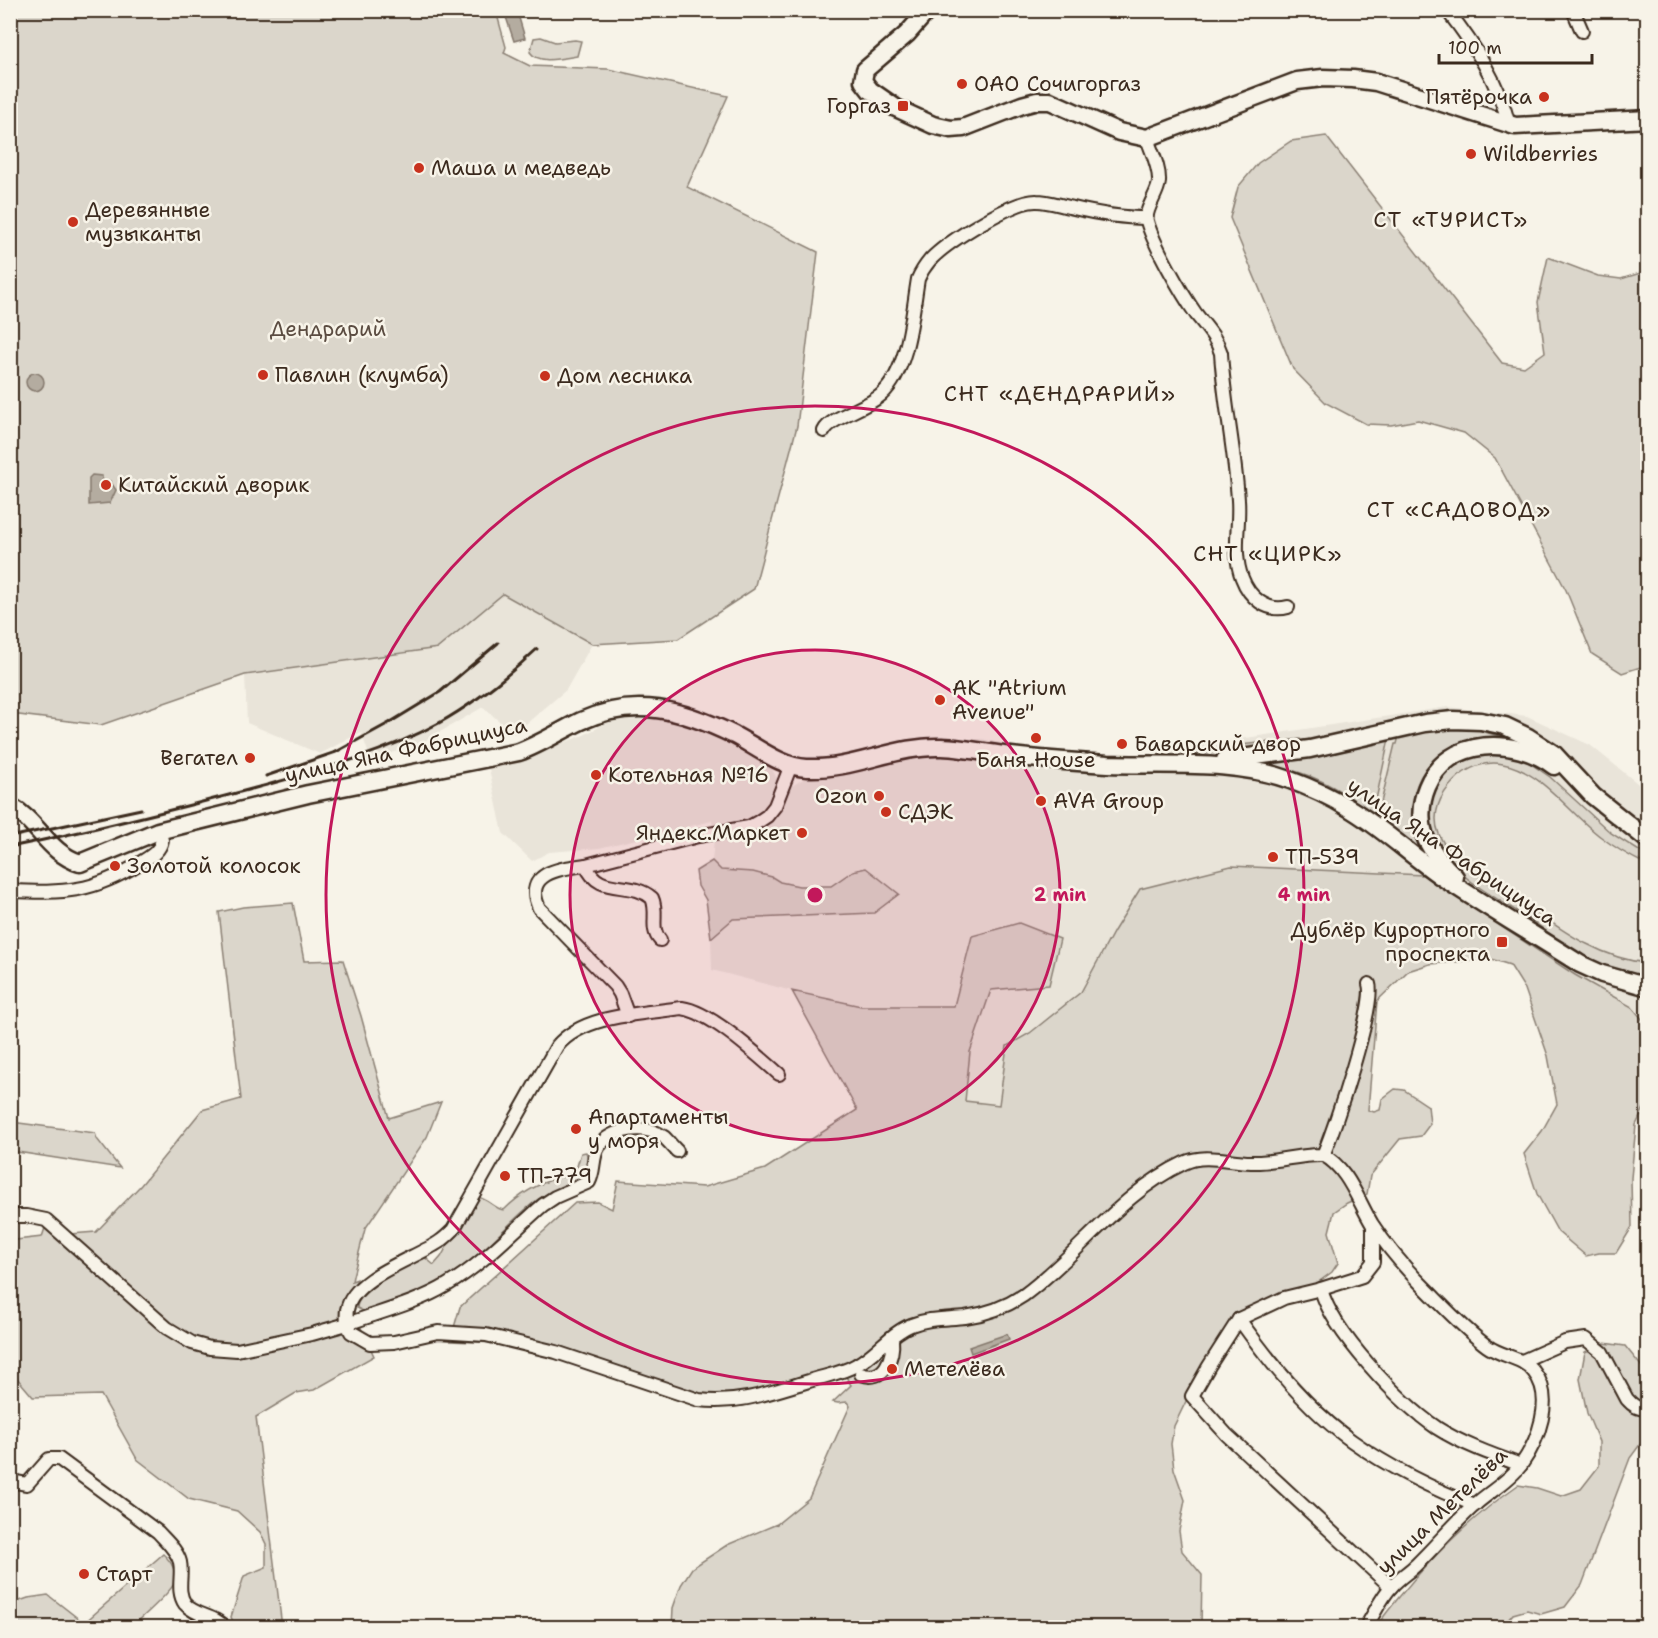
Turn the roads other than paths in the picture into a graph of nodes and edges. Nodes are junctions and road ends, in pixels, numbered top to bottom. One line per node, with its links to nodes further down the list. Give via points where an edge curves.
1 (928, 10): 7 (main road, via 862,75 865,85 896,108 933,126 951,129 1022,105 1050,101 1119,132)
2 (1447, 10): 6 (street, via 1473,43 1492,78)
3 (1573, 10): 4 (street)
4 (1582, 31)
5 (1647, 119): 6 (main road)
6 (1509, 125): 7 (main road, via 1376,82 1323,78 1284,85)
7 (1147, 138): 8 (street, via 1159,181)
8 (1146, 218): 9 (street, via 1027,201 955,240 922,269 905,349 892,383 868,406 830,422); 10 (street, via 1173,275 1219,345 1236,471 1238,564 1242,579 1259,602 1274,609)
9 (824, 431)
10 (1288, 607)
11 (1191, 764): 12 (main road, улица Яна Фабрициуса, via 1117,764 920,747 842,766); 13 (main road, улица Яна Фабрициуса, via 1310,749 1425,723 1481,721 1505,726 1554,754); 19 (main road, улица Яна Фабрициуса, via 1243,769 1287,779 1323,794 1348,807)
12 (791, 765): 15 (main road, улица Яна Фабрициуса, via 731,734 680,714 632,706 584,720 519,752 308,794); 17 (street, via 775,806 759,822)
13 (1593, 796): 16 (main road, улица Яна Фабрициуса); 19 (main road, via 1550,763 1522,750 1476,747 1445,762 1424,794 1422,823 1434,854)
14 (10, 806): 15 (main road, улица Яна Фабрициуса, via 27,818 57,852 80,863)
15 (159, 831): 18 (street, via 162,840 157,850 107,882 74,890)
16 (1647, 840)
17 (586, 865): 20 (street, via 601,884 643,892 652,898 656,911 654,931); 23 (street, via 542,877 534,891 535,900 615,986)
18 (10, 891)
19 (1477, 899): 22 (main road, улица Яна Фабрициуса, via 1580,964)
20 (660, 940)
21 (1369, 984): 26 (street, via 1371,994 1363,1031 1333,1135)
22 (1643, 988)
23 (628, 1016): 24 (street, via 682,1008 698,1012); 31 (street, via 584,1025 564,1038 453,1230 362,1287 347,1310)
24 (779, 1074)
25 (676, 1151): 31 (street, via 664,1137 651,1131 615,1134 597,1151 589,1182 543,1204 471,1270 445,1287)
26 (1323, 1155): 28 (street, via 1342,1170); 32 (street, via 1251,1162 1203,1158 1183,1163 1111,1214 1061,1266 1022,1296 993,1311 909,1326)
27 (10, 1216): 31 (street, via 46,1220 167,1328 192,1343 237,1350)
28 (1373, 1226): 29 (street, via 1369,1269 1362,1276); 33 (street, via 1403,1265 1454,1318 1497,1353)
29 (1321, 1289): 30 (street, via 1284,1298); 36 (street, via 1324,1303 1345,1337 1405,1402 1439,1429)
30 (1239, 1319): 38 (street, via 1307,1402 1351,1441 1431,1486); 39 (street, via 1192,1396 1227,1435)
31 (347, 1324): 34 (street, via 351,1332 370,1343 438,1332 486,1335 556,1352 699,1400 718,1402 744,1400)
32 (892, 1338): 34 (street); 34 (street, via 891,1358 879,1374 869,1377)
33 (1522, 1361): 35 (street, via 1565,1342 1586,1339 1602,1352 1632,1405); 36 (street, улица Метелёва, via 1534,1371 1542,1387 1544,1414)
34 (858, 1370)
35 (1647, 1409)
36 (1521, 1465): 38 (street, улица Метелёва)
37 (10, 1481): 41 (street, via 27,1484 49,1459 59,1459 170,1544 180,1564 180,1594 184,1602 218,1620)
38 (1475, 1505): 39 (street, улица Метелёва)
39 (1391, 1587): 42 (street, улица Метелёва)
40 (1647, 1625): 43 (street)
41 (225, 1628)
42 (1365, 1628)
43 (1642, 1628)

